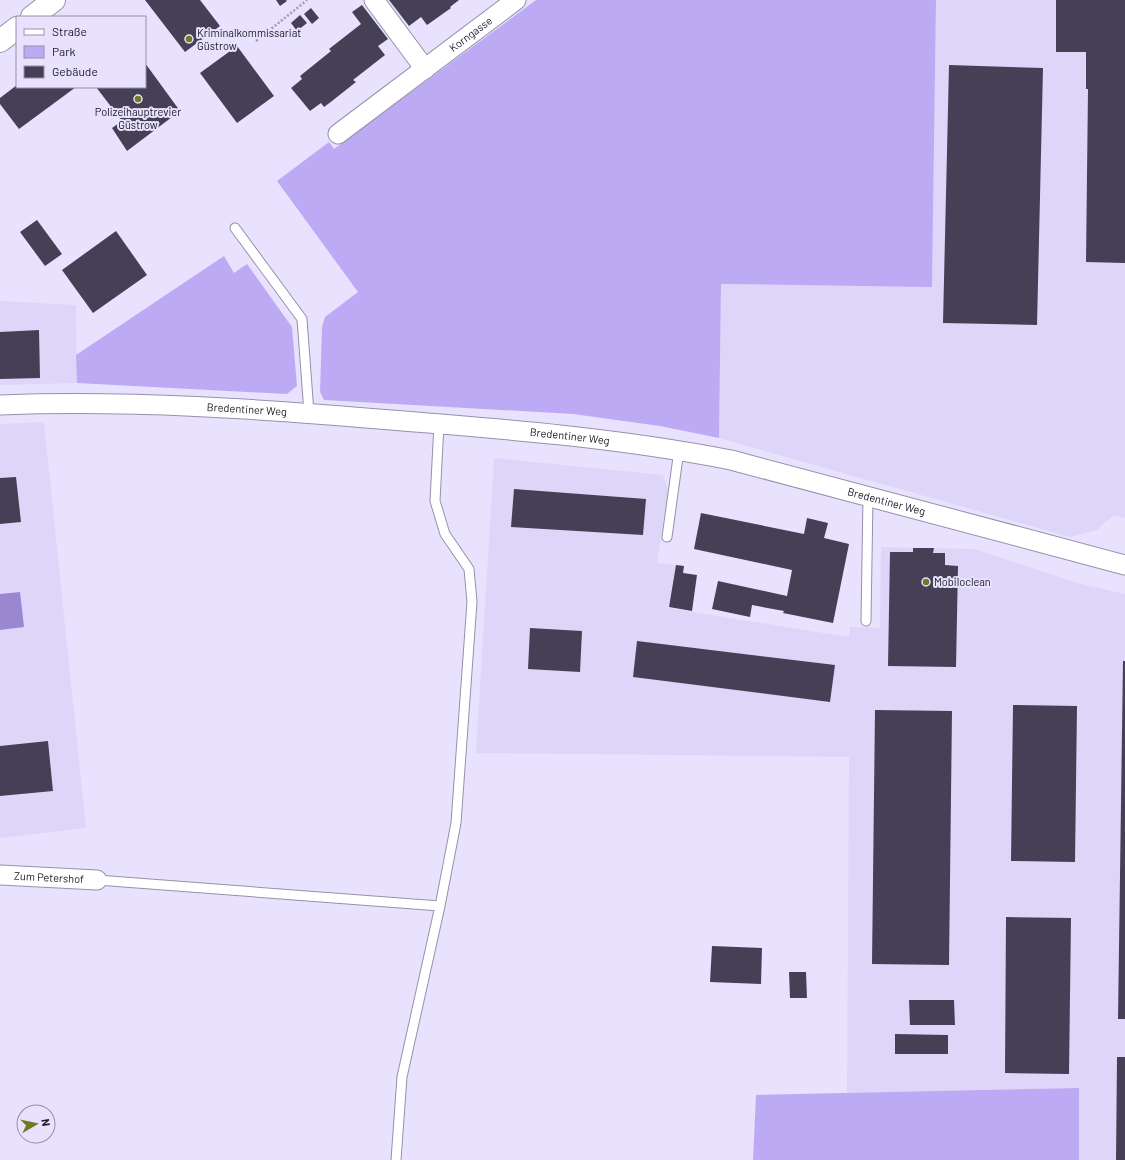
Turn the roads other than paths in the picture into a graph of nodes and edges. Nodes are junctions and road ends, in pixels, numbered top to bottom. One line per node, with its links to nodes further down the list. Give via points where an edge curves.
1 (374, 0): 5 (street)
2 (516, 0): 5 (street, Korngasse)
3 (16, 29): 4 (main road)
4 (0, 41)
5 (425, 69): 6 (street, Korngasse)
6 (338, 134)
7 (235, 228): 9 (lane, via 302,320)
8 (0, 405): 9 (street, Bredentiner Weg, via 199,406)
9 (309, 413): 10 (street, Bredentiner Weg)
10 (439, 424): 11 (street, Bredentiner Weg, via 540,432); 18 (lane, via 435,501 445,534 469,569 472,602 456,823)
11 (679, 450): 12 (street, Bredentiner Weg, via 731,460); 13 (lane)
12 (868, 497): 14 (street, Bredentiner Weg); 15 (lane)
13 (667, 537)
14 (1125, 565)
15 (866, 621)
16 (0, 875): 17 (street, Zum Petershof)
17 (97, 880): 18 (lane)
18 (440, 906): 19 (lane, via 402,1077)
19 (396, 1160)

